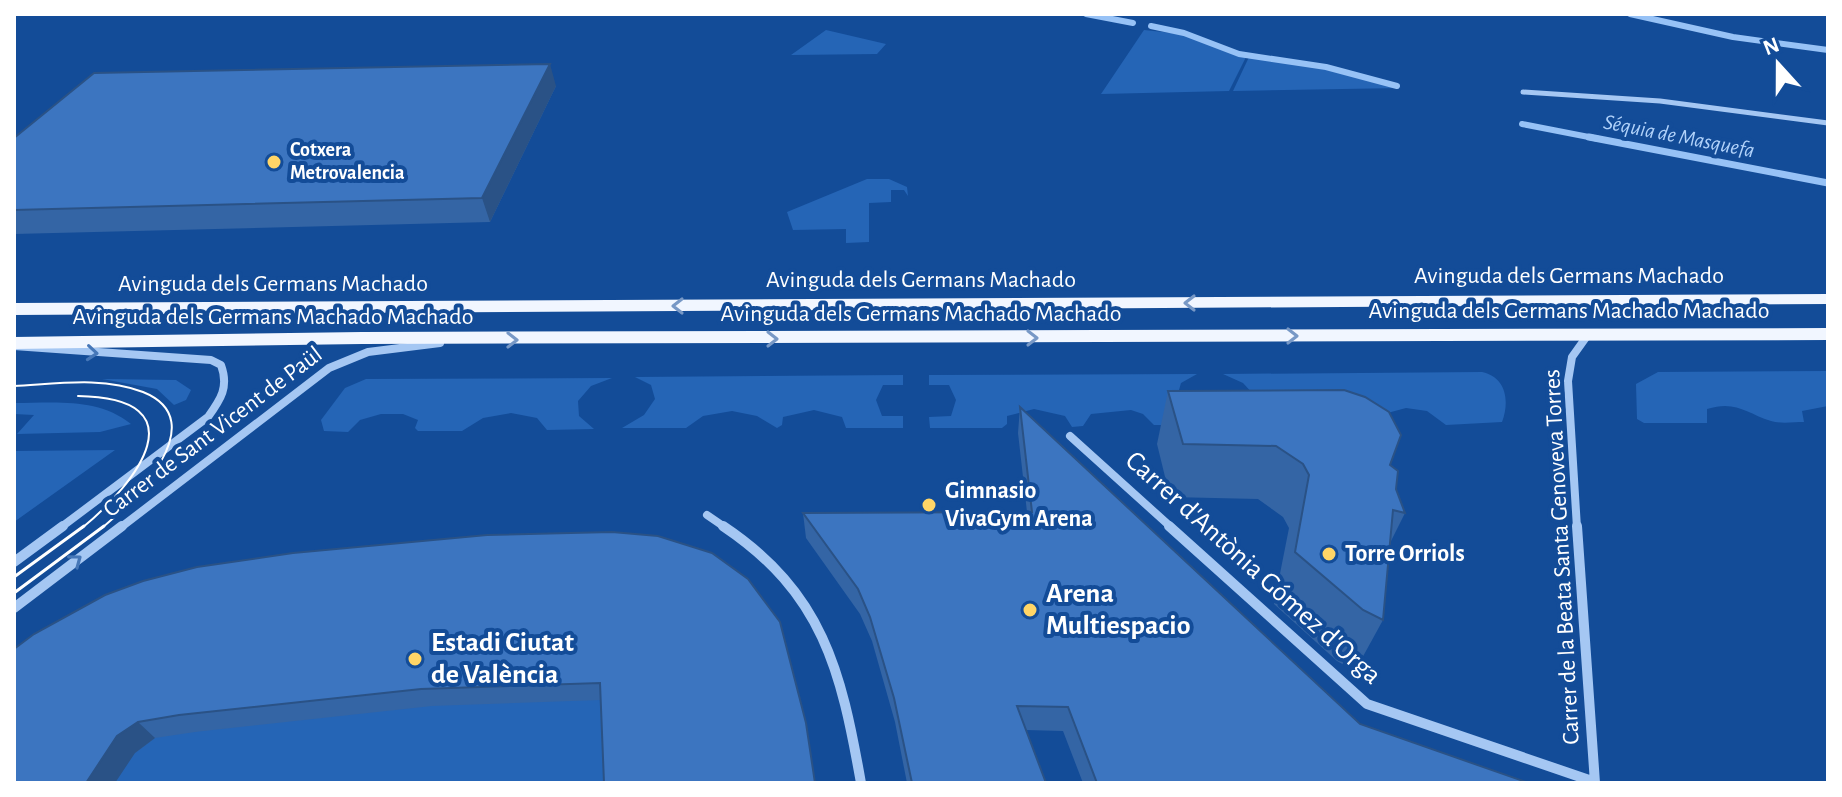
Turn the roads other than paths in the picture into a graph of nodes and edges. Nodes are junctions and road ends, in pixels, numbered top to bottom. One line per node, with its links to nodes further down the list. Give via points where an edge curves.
1 (1523, 92): 2 (street, via 1660,101)
2 (1828, 123)
3 (1828, 299): 4 (main road, Avinguda dels Germans Machado, one-way to 4)
4 (14, 309)
5 (1828, 334): 6 (main road, Avinguda dels Germans Machado Machado)
6 (1588, 335): 7 (main road, Avinguda dels Germans Machado Machado, one-way to 6); 14 (street, Carrer de la Beata Santa Genoveva Torres, via 1569,359 1568,399)
7 (459, 340): 8 (main road, Avinguda dels Germans Machado Machado); 12 (street, Carrer de Sant Vicent de Paül, one-way to 7, via 329,368 368,352)
8 (14, 344): 11 (street, Carrer de Sant Vicent de Paül, one-way to 11, via 211,360 221,365 226,378 222,398 200,424)
9 (1070, 436): 14 (street, Carrer d'Antònia Gómez d'Orga, via 1367,704)
10 (707, 515): 13 (street, via 787,578 816,622 837,680)
11 (14, 562)
12 (14, 608)
13 (861, 783)
14 (1595, 783)

